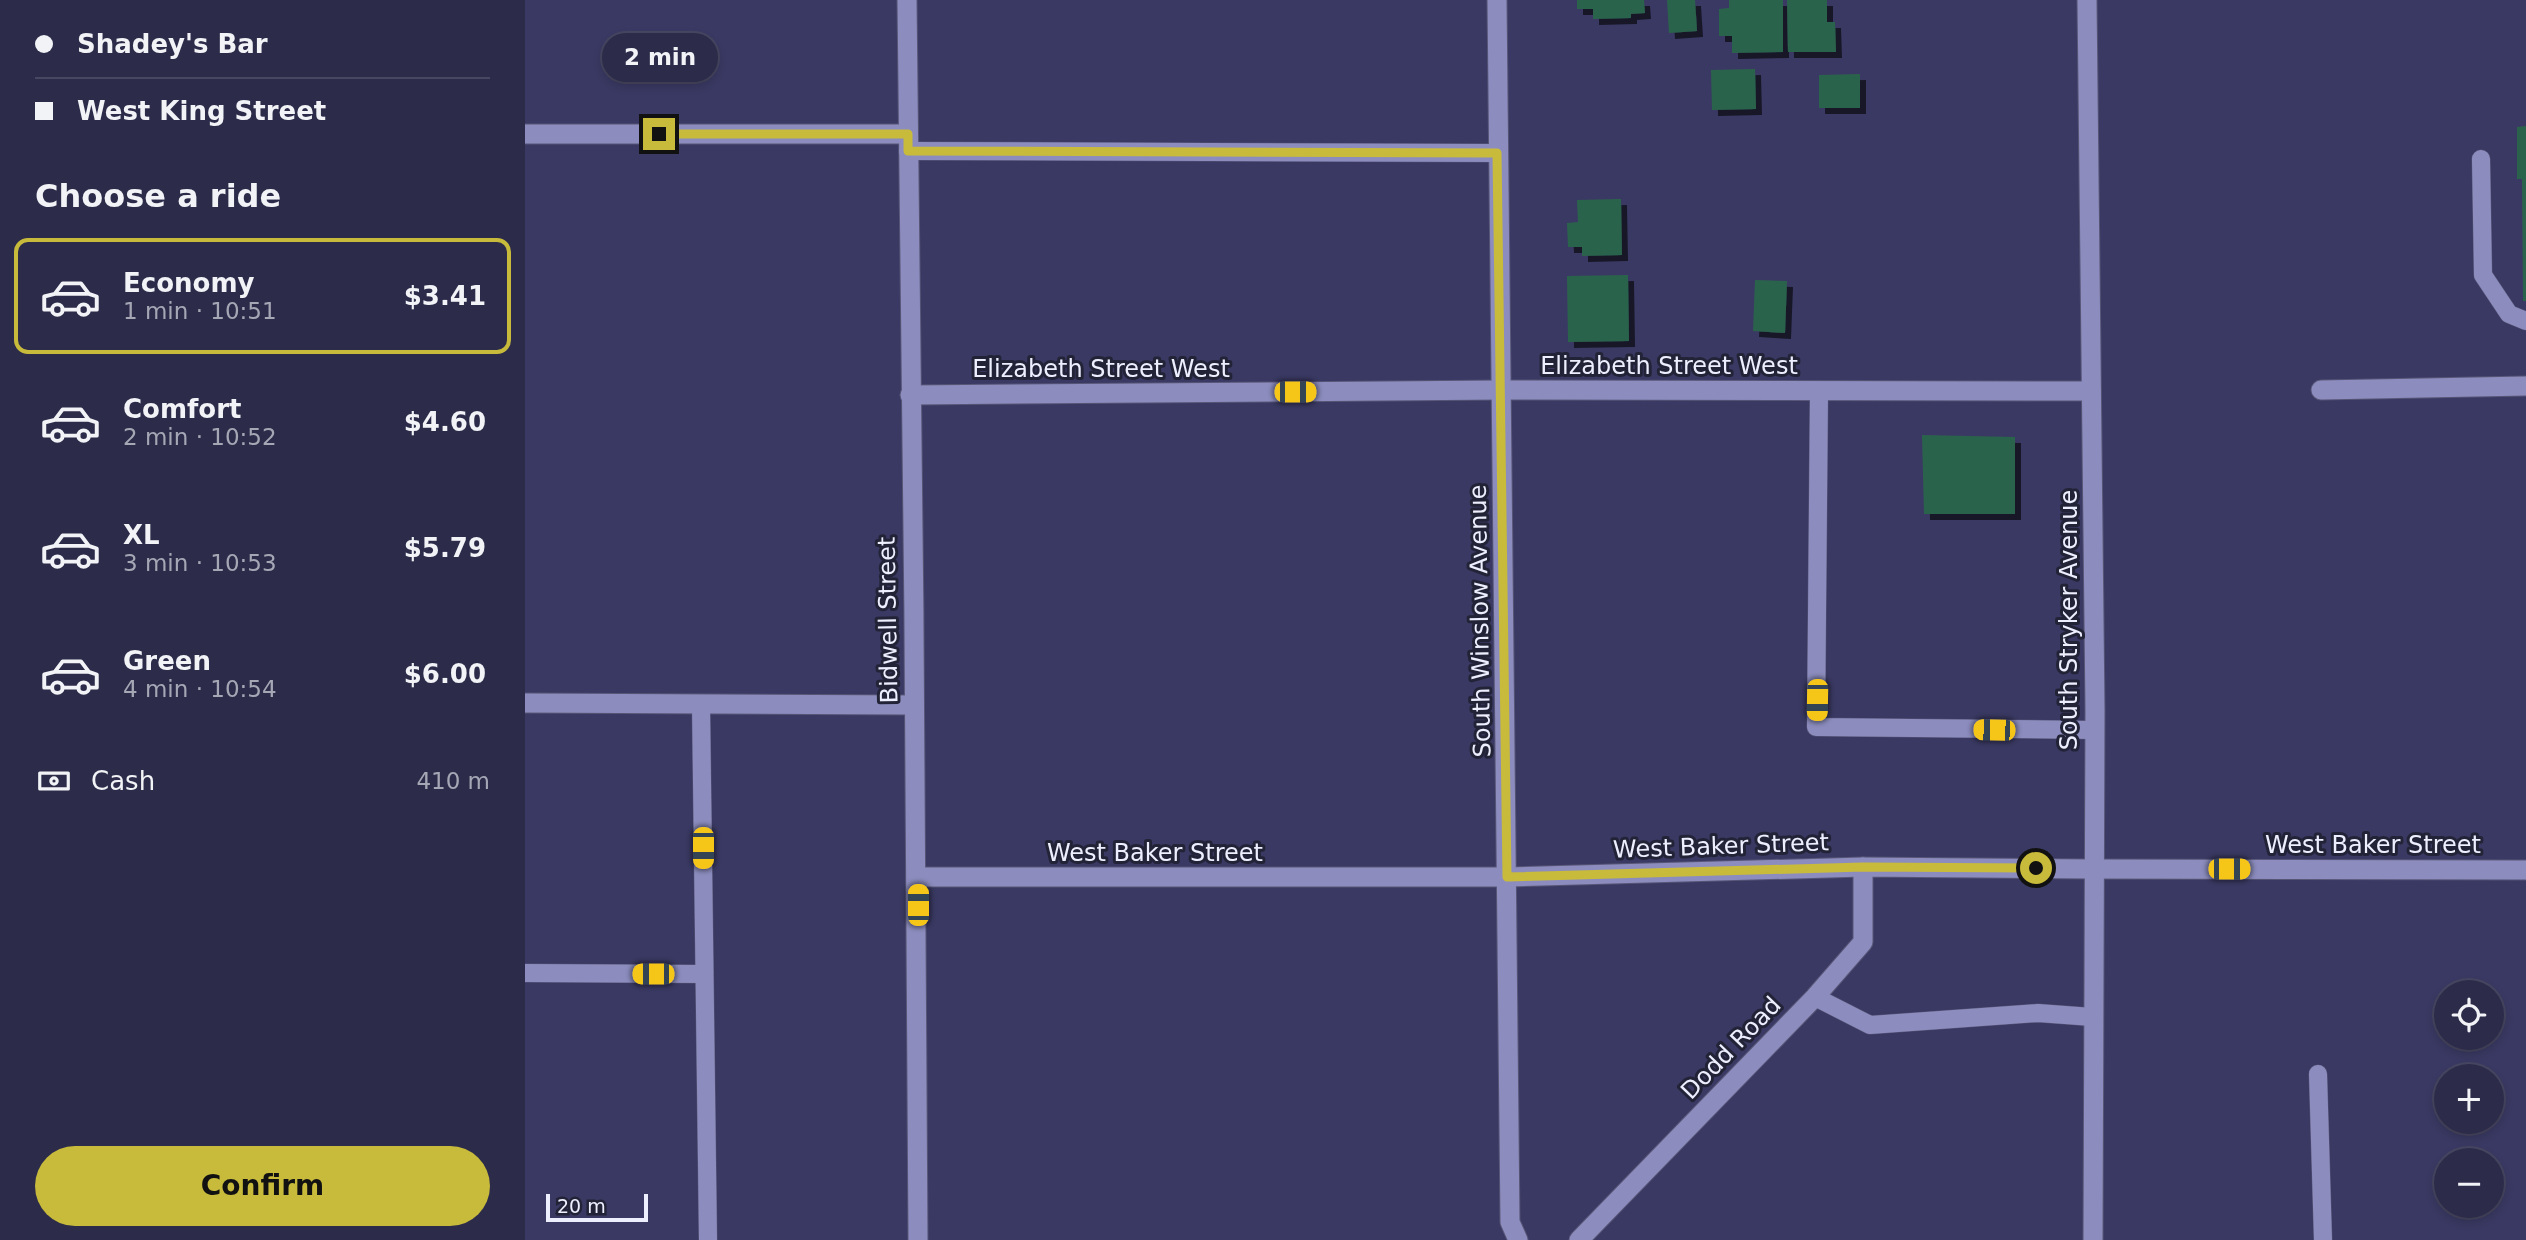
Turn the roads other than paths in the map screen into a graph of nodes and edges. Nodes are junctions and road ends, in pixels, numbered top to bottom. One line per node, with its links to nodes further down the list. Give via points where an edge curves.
1 (907, 0): 5 (street, Bidwell Street)
2 (1497, 0): 6 (street, South Winslow Avenue)
3 (2087, 0): 13 (street, South Stryker Avenue)
4 (525, 134): 5 (street)
5 (908, 143): 6 (lane); 14 (street, Bidwell Street)
6 (1497, 153): 10 (street, South Winslow Avenue)
7 (2481, 159): 8 (lane, via 2483,275 2509,314)
8 (2526, 321)
9 (2526, 386): 11 (street)
10 (1501, 390): 12 (street, Elizabeth Street West); 14 (street, Elizabeth Street West); 23 (street, South Winslow Avenue)
11 (2321, 390)
12 (1819, 391): 13 (street, Elizabeth Street West); 18 (lane, via 1816,727)
13 (2091, 391): 18 (street, South Stryker Avenue)
14 (910, 395): 17 (street, Bidwell Street)
15 (525, 703): 16 (street)
16 (701, 705): 17 (street); 25 (lane)
17 (913, 705): 22 (street, Bidwell Street)
18 (2094, 730): 20 (street, South Stryker Avenue)
19 (1863, 867): 20 (street, West Baker Street); 23 (street, West Baker Street); 26 (street, Dodd Road, via 1863,942)
20 (2092, 869): 21 (street, West Baker Street); 27 (street, South Stryker Avenue)
21 (2526, 870)
22 (918, 877): 23 (street, West Baker Street); 30 (street, Bidwell Street)
23 (1507, 877): 31 (street, South Winslow Avenue, via 1510,1222)
24 (525, 973): 25 (lane)
25 (704, 974): 29 (lane)
26 (1815, 997): 27 (lane, via 1870,1025 2038,1013); 32 (street, Dodd Road)
27 (2092, 1017): 33 (street, South Stryker Avenue)
28 (2318, 1074): 34 (lane)
29 (708, 1240)
30 (918, 1240)
31 (1518, 1240)
32 (1579, 1240)
33 (2093, 1240)
34 (2323, 1240)

